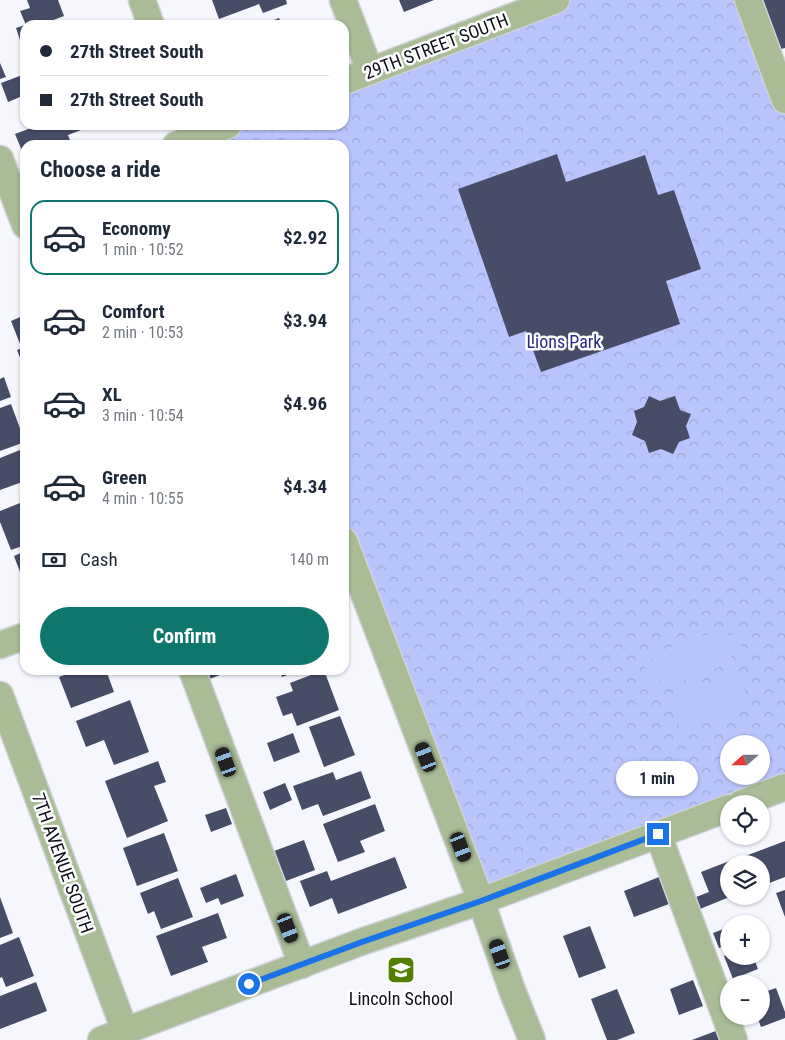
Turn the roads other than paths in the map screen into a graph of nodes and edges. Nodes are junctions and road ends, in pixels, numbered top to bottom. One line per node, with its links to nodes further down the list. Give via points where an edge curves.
1 (142, 0): 5 (street)
2 (343, 0): 6 (street)
3 (748, 0): 8 (street)
4 (551, 1): 6 (street, 29TH STREET SOUTH)
5 (149, 20)
6 (370, 71): 7 (street, 29TH STREET SOUTH)
7 (349, 79)
8 (785, 100)
9 (213, 130): 10 (street)
10 (188, 138)
11 (0, 159): 12 (street)
12 (17, 211)
13 (349, 553): 22 (street)
14 (20, 638): 15 (street)
15 (0, 645)
16 (194, 675): 23 (street)
17 (0, 695): 24 (street, 7TH AVENUE SOUTH)
18 (785, 787): 19 (street)
19 (764, 795)
20 (720, 811): 21 (street)
21 (658, 834): 22 (street); 27 (street)
22 (481, 901): 23 (street); 26 (street)
23 (302, 965): 24 (street)
24 (125, 1031): 25 (street)
25 (101, 1040)
26 (532, 1040)
27 (734, 1040)

